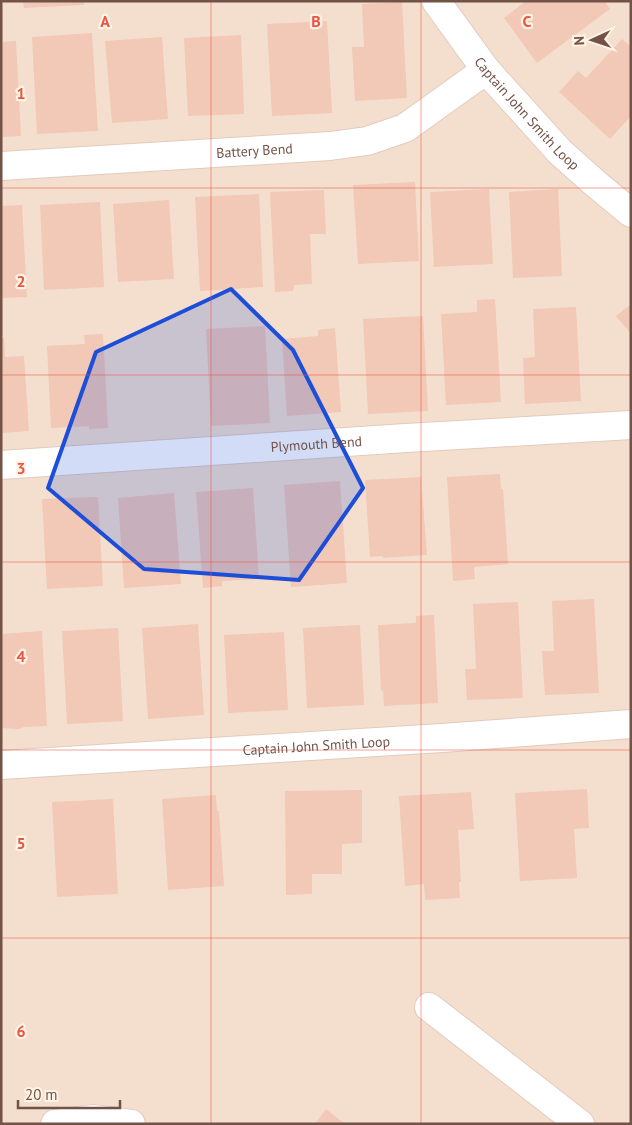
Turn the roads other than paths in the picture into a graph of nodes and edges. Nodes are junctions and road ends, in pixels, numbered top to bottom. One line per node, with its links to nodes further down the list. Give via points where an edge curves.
1 (436, 1): 2 (street, Captain John Smith Loop)
2 (486, 70): 3 (street, Battery Bend, via 405,128 367,141); 4 (street, Captain John Smith Loop, via 560,152)
3 (1, 166)
4 (631, 213)
5 (631, 425): 6 (street, Plymouth Bend)
6 (1, 465)
7 (631, 724): 8 (street, Captain John Smith Loop)
8 (1, 765)
9 (429, 1007): 12 (street)
10 (55, 1124): 11 (street, via 93,1119)
11 (131, 1124)
12 (580, 1124)

